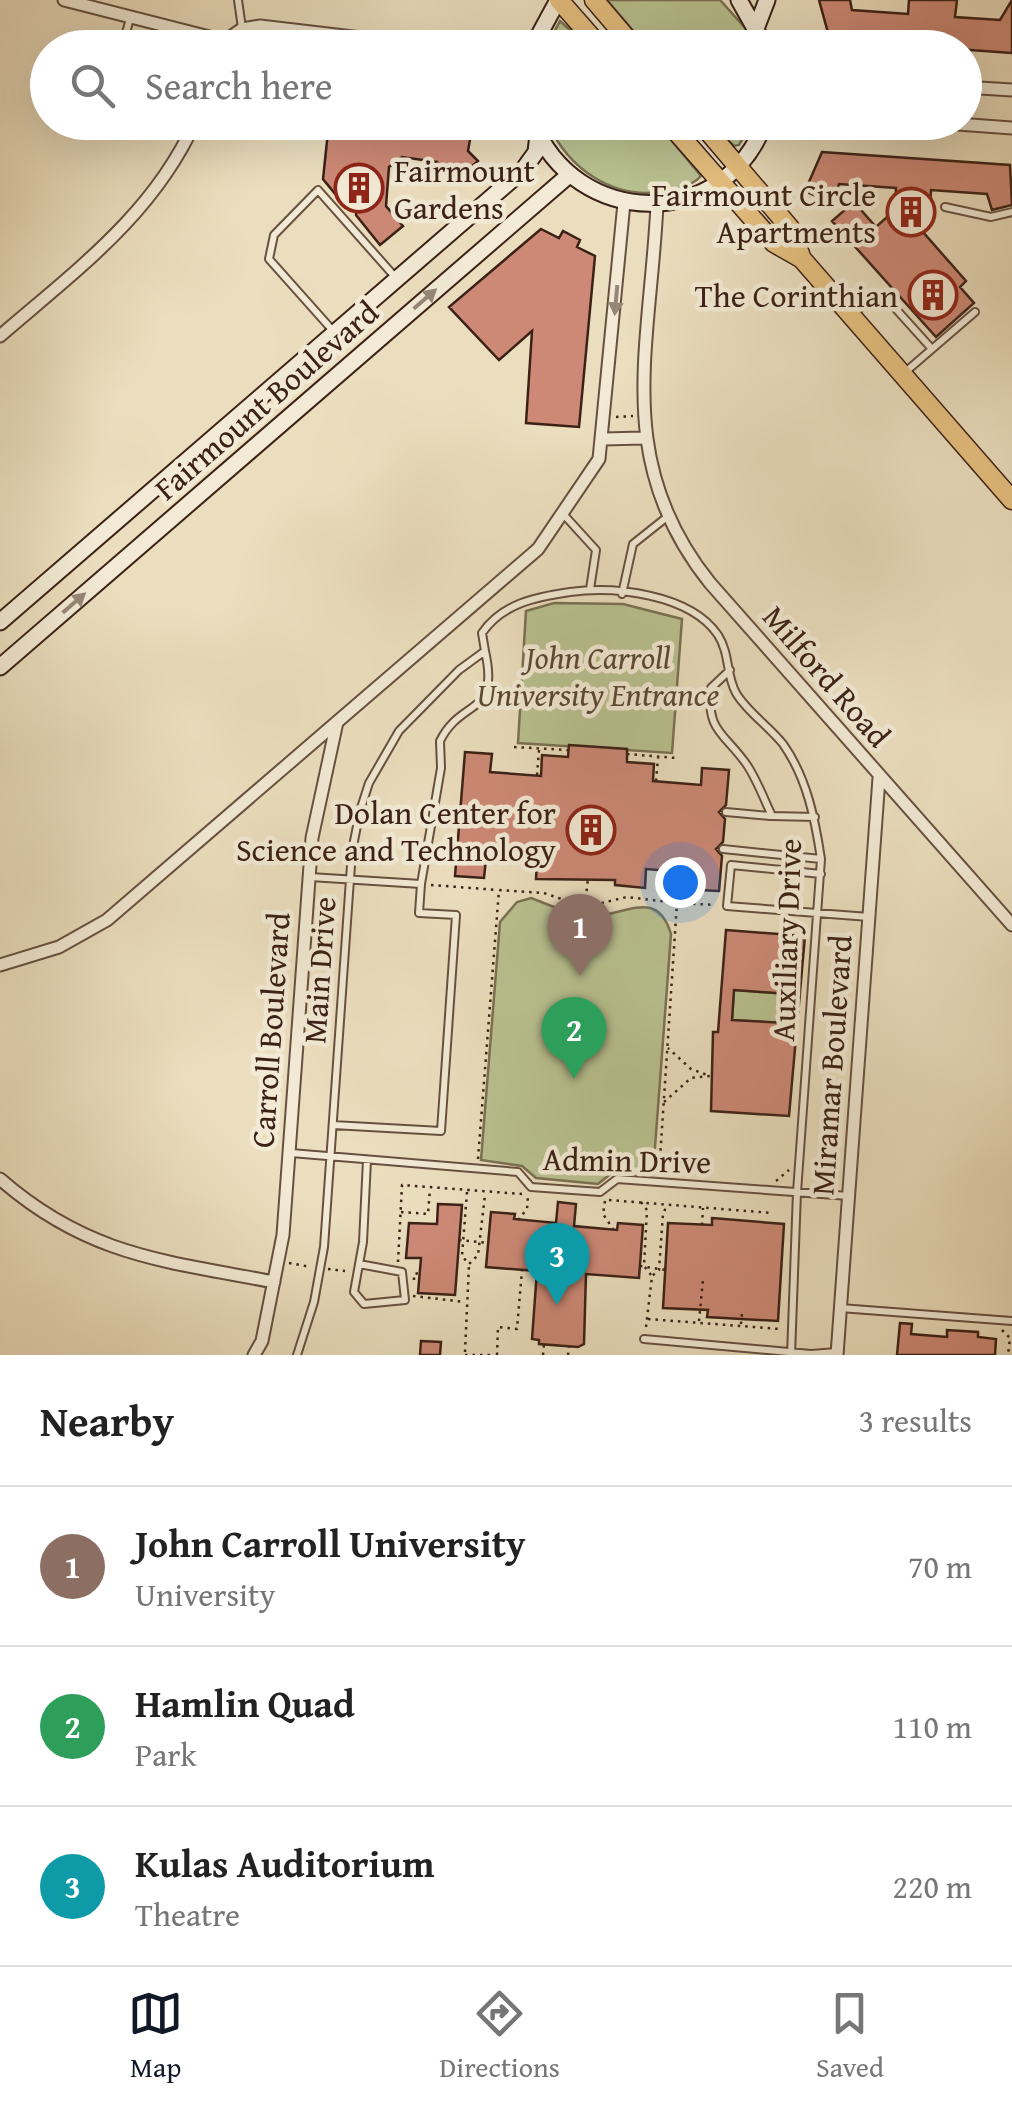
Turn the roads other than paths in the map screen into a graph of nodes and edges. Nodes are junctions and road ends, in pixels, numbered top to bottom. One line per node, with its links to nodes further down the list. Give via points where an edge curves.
1 (64, 0): 7 (street)
2 (238, 0): 9 (lane)
3 (558, 0): 13 (main road); 14 (main road)
4 (594, 0): 15 (main road)
5 (739, 0): 8 (main road)
6 (767, 0): 8 (main road)
7 (130, 16): 10 (lane); 11 (street)
8 (758, 26): 16 (main road)
9 (242, 29): 12 (street)
10 (126, 30)
11 (176, 30)
12 (294, 30)
13 (542, 30)
14 (585, 30)
15 (620, 30)
16 (759, 30)
17 (982, 88): 18 (street)
18 (1012, 90)
19 (982, 126): 20 (street)
20 (1012, 128)
21 (185, 140): 39 (street, via 133,221)
22 (536, 140): 35 (main road, Fairmount Boulevard, via 526,167)
23 (543, 140): 28 (main road)
24 (684, 140): 29 (main road)
25 (716, 140): 27 (main road)
26 (754, 140): 27 (main road)
27 (738, 166): 29 (main road); 34 (main road, via 790,228)
28 (568, 175): 30 (main road); 51 (main road, Fairmount Boulevard, one-way to 28)
29 (721, 182): 31 (main road); 34 (main road, via 774,244)
30 (624, 203): 31 (main road); 43 (street, one-way to 43)
31 (657, 206): 42 (street, Milford Road)
32 (945, 207): 33 (lane, via 991,217)
33 (1012, 212)
34 (802, 259): 37 (main road)
35 (397, 279): 38 (main road, Fairmount Boulevard); 38 (lane, via 318,190 274,235 269,259)
36 (975, 312): 40 (lane)
37 (851, 316): 40 (lane, via 875,295 886,298); 41 (main road)
38 (334, 333): 49 (main road, Fairmount Boulevard)
39 (0, 336)
40 (932, 348): 41 (lane)
41 (902, 374): 44 (main road)
42 (644, 438): 43 (street); 46 (street, Milford Road)
43 (604, 439): 45 (street)
44 (1012, 500)
45 (565, 516): 47 (lane, via 596,550); 53 (street, via 529,558)
46 (666, 517): 48 (lane, via 634,544); 54 (street, Milford Road, via 710,584)
47 (590, 590): 48 (lane, Auxiliary Drive); 50 (lane, Main Drive, via 514,606 482,633)
48 (622, 594): 52 (lane, Auxiliary Drive, via 696,612 717,634)
49 (0, 622)
50 (485, 651): 62 (lane, Main Drive, via 399,731 369,782); 63 (lane, via 486,698 440,741 442,768)
51 (0, 667)
52 (731, 670): 56 (lane, via 711,688 708,713 747,765); 57 (lane, Auxiliary Drive, via 734,690 783,744)
53 (338, 722): 61 (street, Carroll Boulevard, via 315,814); 67 (street, via 106,920 60,947)
54 (879, 778): 65 (street, Miramar Boulevard); 66 (street, Milford Road)
55 (726, 812): 56 (lane)
56 (772, 816): 57 (lane)
57 (815, 817): 59 (lane, Auxiliary Drive)
58 (722, 849): 59 (lane)
59 (821, 859): 60 (lane, Auxiliary Drive)
60 (820, 874): 64 (lane, Auxiliary Drive); 64 (lane, via 731,865 727,906)
61 (309, 876): 62 (lane); 69 (street, Carroll Boulevard)
62 (350, 879): 63 (lane); 68 (lane, Main Drive)
63 (421, 884): 68 (lane, via 419,913 456,916 440,1131)
64 (818, 913): 65 (lane); 73 (lane, Auxiliary Drive)
65 (870, 917): 74 (street, Miramar Boulevard)
66 (1012, 924)
67 (0, 965)
68 (333, 1124): 70 (lane, Main Drive)
69 (289, 1153): 70 (lane, Admin Drive); 76 (street, Carroll Boulevard)
70 (331, 1157): 71 (lane, Admin Drive); 83 (lane, Main Drive, via 324,1247)
71 (367, 1160): 73 (lane, Admin Drive, via 518,1172 531,1187 600,1192 618,1179); 75 (lane)
72 (0, 1179): 76 (street, via 43,1212 119,1250)
73 (796, 1192): 74 (lane, Admin Drive); 80 (lane, Auxiliary Drive)
74 (849, 1196): 77 (street, Miramar Boulevard)
75 (360, 1264): 75 (lane, via 354,1292 359,1302 396,1304 409,1296 406,1277 397,1270)
76 (274, 1282): 82 (street, Carroll Boulevard)
77 (838, 1308): 78 (lane); 81 (street, Miramar Boulevard)
78 (1012, 1320)
79 (644, 1339): 80 (lane)
80 (790, 1353): 81 (lane)
81 (837, 1354)
82 (254, 1355)
83 (298, 1355)

